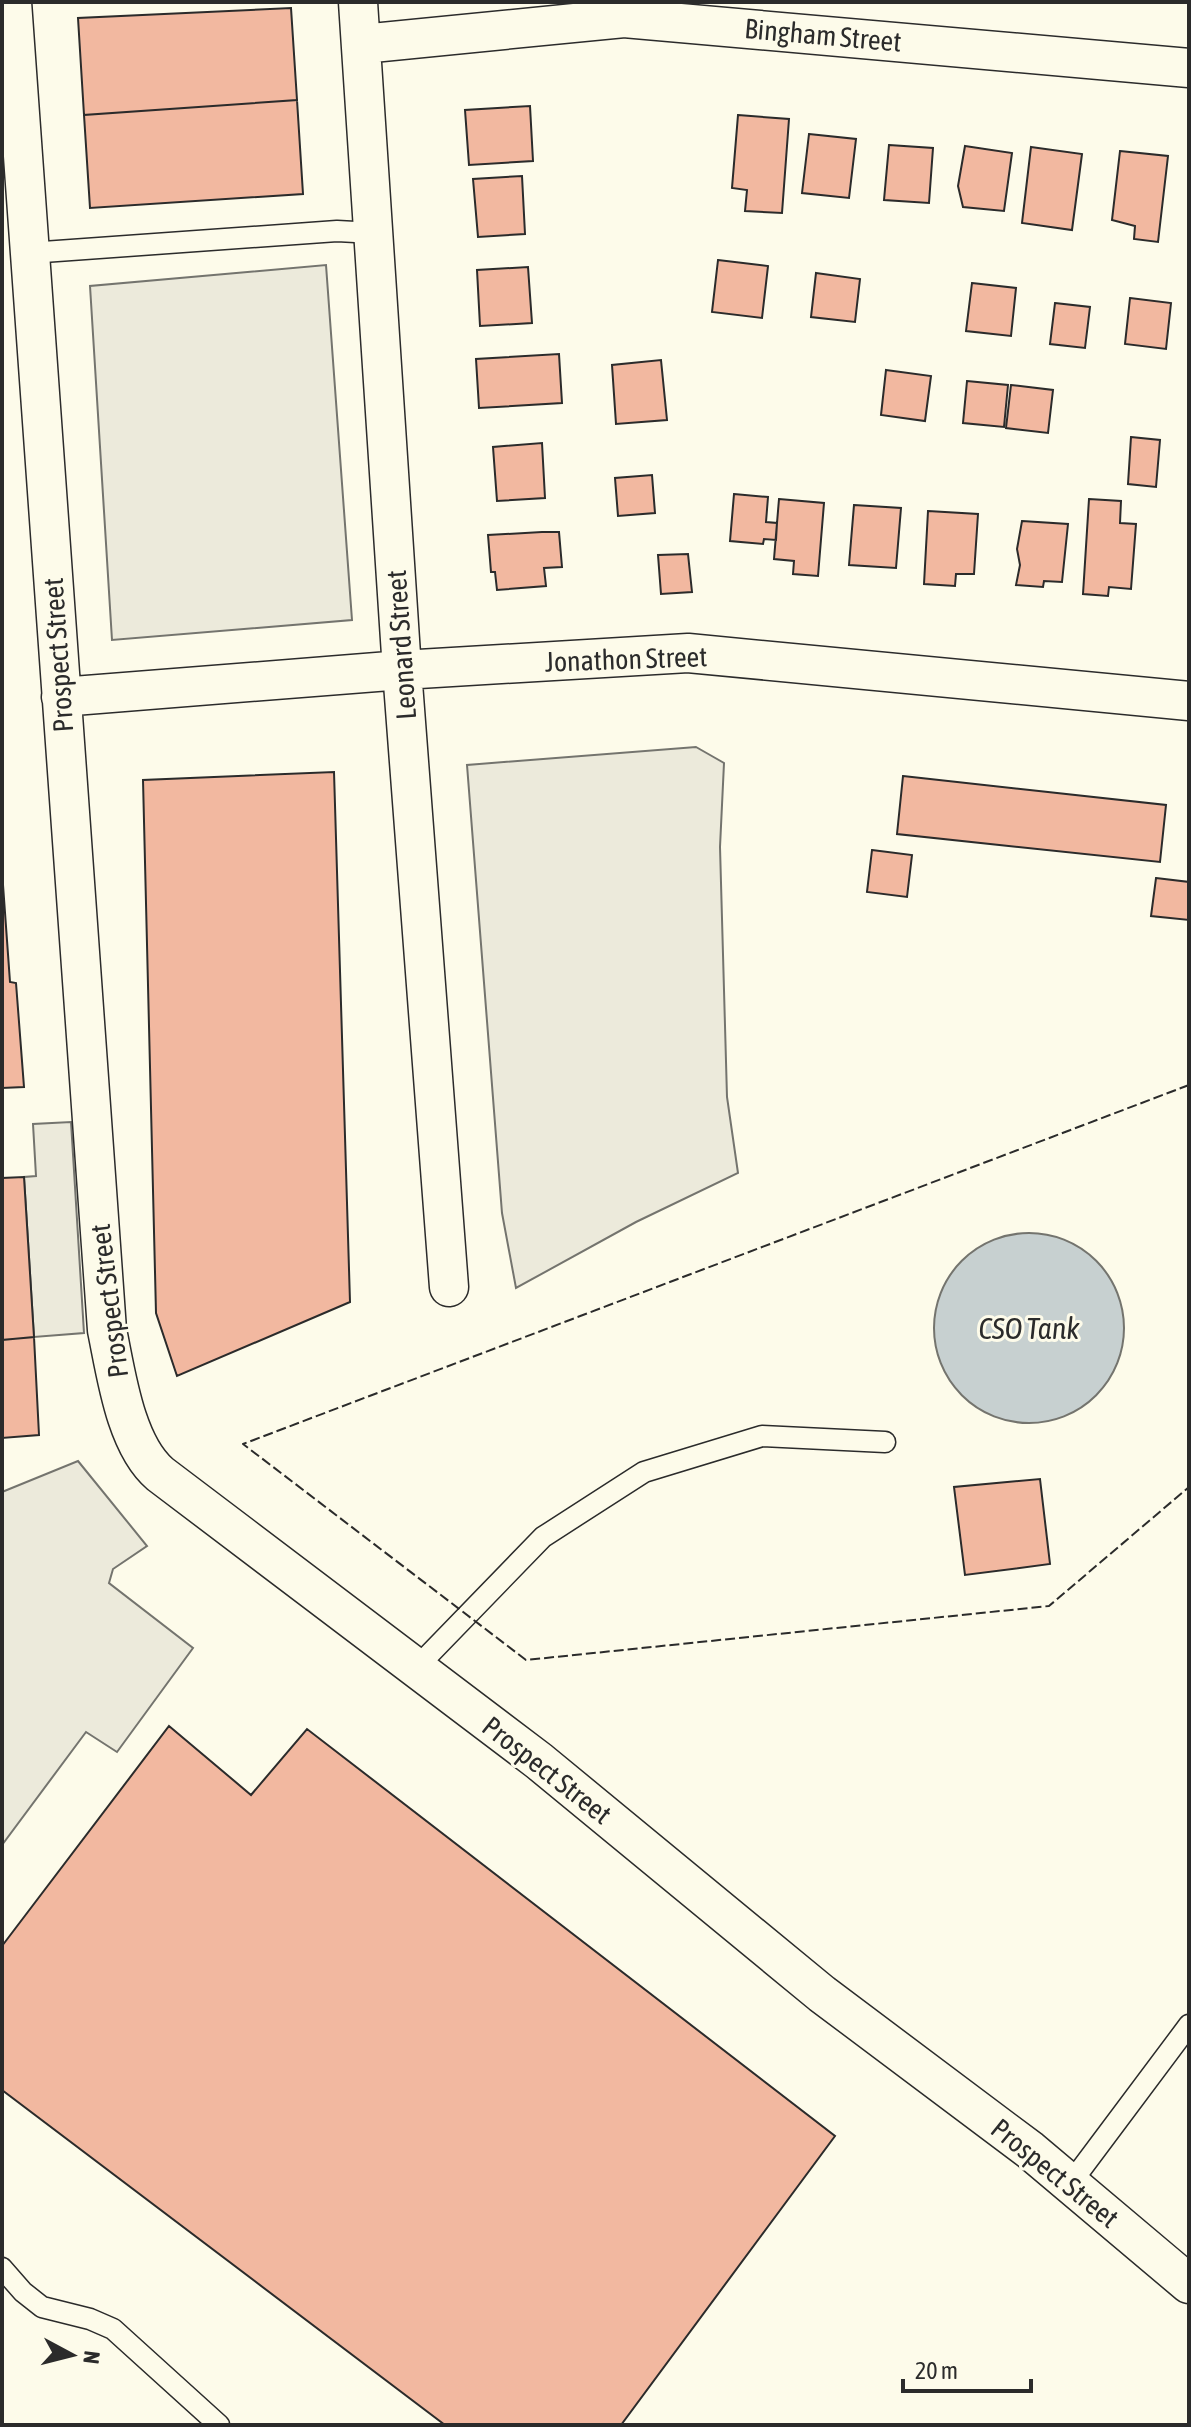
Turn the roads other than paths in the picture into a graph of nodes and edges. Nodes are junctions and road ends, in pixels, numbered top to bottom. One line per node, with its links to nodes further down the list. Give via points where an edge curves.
1 (12, 2): 7 (street, Prospect Street)
2 (358, 2): 4 (street, Leonard Street)
3 (665, 12): 4 (street, Bingham Street); 5 (street, Bingham Street)
4 (362, 44): 6 (street, Leonard Street)
5 (1189, 68)
6 (374, 233): 7 (lane, via 337,231); 8 (street, Leonard Street)
7 (29, 253): 9 (street, Prospect Street)
8 (402, 670): 9 (street, Jonathon Street); 10 (street, Jonathon Street, via 688,653); 11 (street, Leonard Street)
9 (61, 697): 13 (street, Prospect Street, via 107,1330 124,1413 155,1471)
10 (1189, 701)
11 (449, 1287)
12 (885, 1442): 13 (lane, via 762,1436 644,1472 543,1537)
13 (416, 1668): 15 (street, Prospect Street, via 539,1761 822,1994)
14 (1189, 2025): 15 (lane)
15 (1070, 2184): 17 (street, Prospect Street)
16 (2, 2268): 18 (lane, via 42,2307 113,2329)
17 (1189, 2284)
18 (219, 2425)

